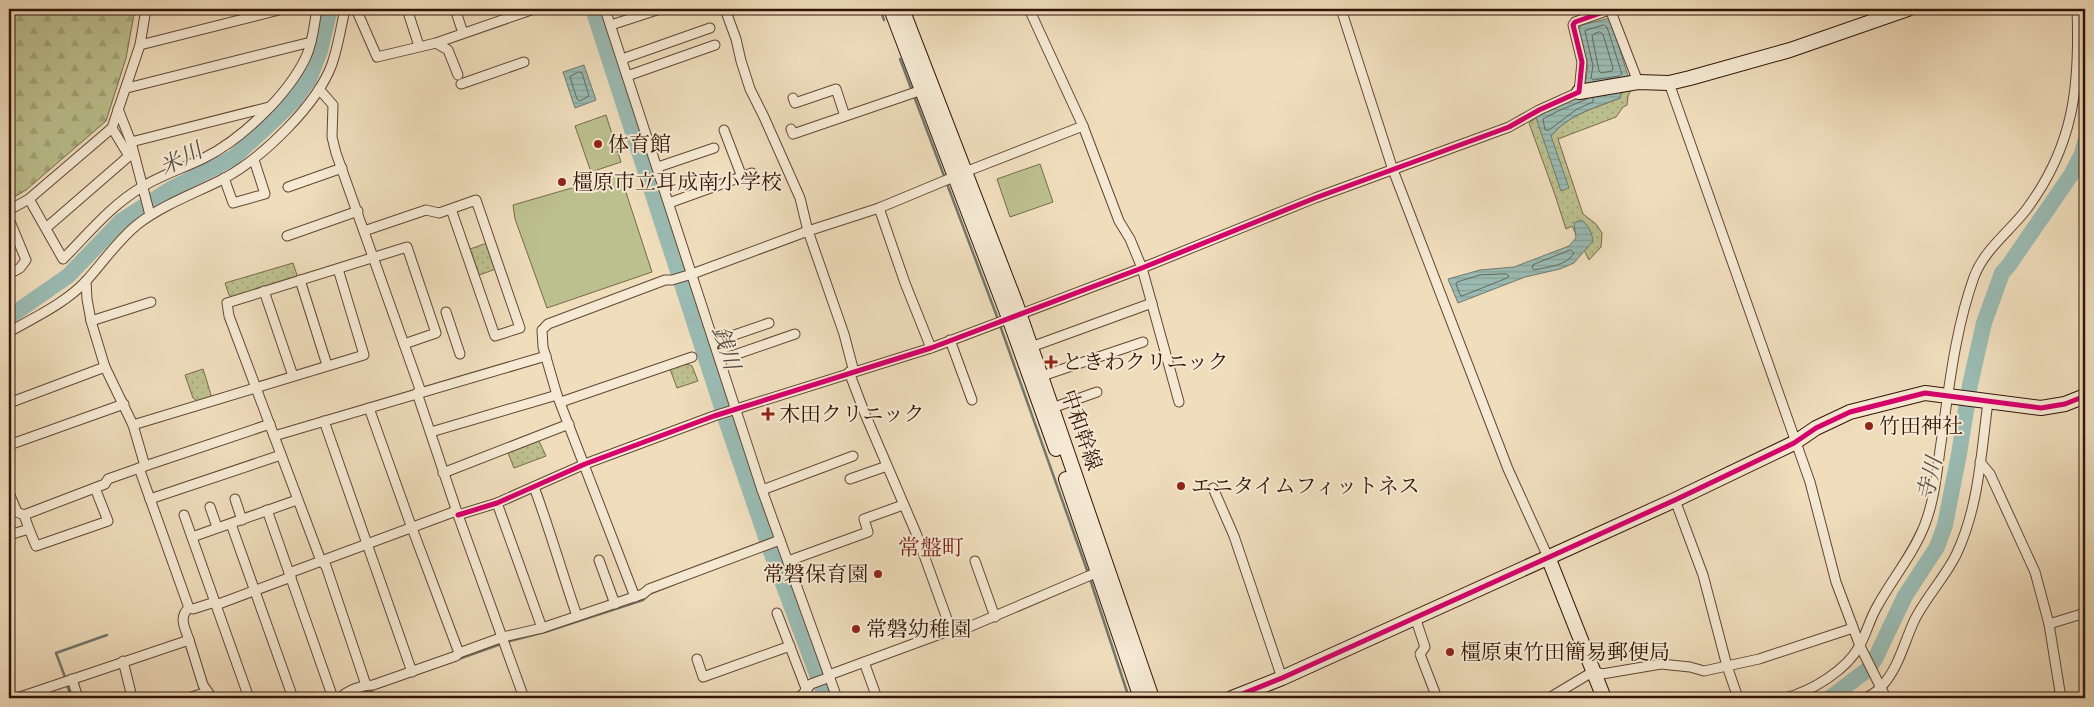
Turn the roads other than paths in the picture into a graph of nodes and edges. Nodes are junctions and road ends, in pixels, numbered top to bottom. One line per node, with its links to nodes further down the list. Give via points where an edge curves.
1 (146, 9): 26 (street)
2 (284, 9): 26 (street)
3 (317, 9): 24 (street)
4 (345, 9): 37 (street, via 332,63)
5 (356, 9): 28 (street, via 377,57)
6 (406, 9): 28 (street)
7 (455, 9): 23 (street)
8 (503, 9): 20 (street)
9 (534, 9): 20 (street)
10 (605, 9): 21 (street)
11 (660, 9): 21 (street)
12 (725, 9): 71 (street, via 750,89 800,198)
13 (891, 9): 38 (street, 中和幹線)
14 (902, 9): 57 (street, 中和幹線)
15 (1029, 9): 44 (street)
16 (1341, 9): 54 (street)
17 (1611, 9): 33 (street); 39 (street, via 1573,25 1582,62)
18 (1908, 9): 34 (street, via 1790,50)
19 (2077, 9): 107 (street, via 2075,95 2058,158 2025,212 1978,268 1964,306)
20 (506, 18): 23 (street)
21 (611, 25): 29 (street)
22 (710, 28): 29 (street)
23 (463, 33): 25 (street)
24 (311, 42): 36 (street); 41 (street, via 297,74)
25 (436, 43): 28 (street); 31 (street, via 448,50)
26 (140, 45): 36 (street)
27 (716, 45): 32 (street)
28 (419, 46)
29 (622, 58): 32 (street)
30 (524, 62): 35 (street)
31 (458, 74)
32 (628, 76): 52 (street)
33 (1638, 82): 34 (street); 39 (street)
34 (1669, 83): 124 (street)
35 (461, 84)
36 (127, 88): 42 (street)
37 (319, 89): 51 (street, via 296,118); 53 (street, via 333,106 332,137)
38 (916, 92): 43 (street); 57 (street, 中和幹線)
39 (1579, 92): 54 (street, via 1494,134)
40 (793, 98): 43 (street, via 795,103 836,89)
41 (269, 106): 48 (street); 60 (street, via 224,146)
42 (118, 109): 45 (street); 48 (street)
43 (845, 116): 46 (street, via 793,134)
44 (1083, 126): 57 (street); 74 (street, via 1119,221)
45 (112, 128): 50 (street); 61 (street)
46 (791, 129)
47 (724, 130): 56 (street)
48 (131, 142): 50 (street)
49 (714, 148): 52 (street)
50 (131, 154): 60 (street); 69 (street)
51 (254, 160): 58 (street); 58 (street, via 265,194 233,203)
52 (658, 167): 62 (street)
53 (342, 168): 59 (street); 66 (street)
54 (1393, 170): 74 (street); 159 (street, via 1508,469)
55 (752, 173): 56 (street)
56 (742, 177): 62 (street)
57 (953, 177): 63 (street); 84 (street, 中和幹線)
58 (224, 178): 67 (street)
59 (288, 187)
60 (142, 189): 67 (street); 69 (street, via 106,215 63,259)
61 (29, 199): 65 (street); 69 (street)
62 (669, 203): 77 (street)
63 (879, 208): 71 (street); 94 (street)
64 (451, 209): 64 (street, via 495,336 520,328 476,200); 70 (street, via 439,213 426,210)
65 (9, 210)
66 (358, 212): 70 (street); 72 (street)
67 (150, 214): 79 (street, via 121,240)
68 (9, 219): 76 (street, via 26,260)
69 (46, 228)
70 (364, 231): 73 (street)
71 (808, 231): 77 (street); 101 (street, via 844,334)
72 (286, 236)
73 (374, 257): 75 (street); 92 (street); 92 (street, via 406,247 410,256 436,332)
74 (1142, 268): 82 (street); 84 (street)
75 (338, 269): 78 (street); 99 (street, via 364,355)
76 (9, 274)
77 (690, 274): 90 (street); 96 (street, via 665,280 548,324 544,328)
78 (300, 280): 80 (street); 99 (street)
79 (86, 281): 85 (street); 87 (street, via 58,304)
80 (264, 291): 102 (street); 104 (street, via 226,303)
81 (151, 302): 85 (street)
82 (1152, 303): 93 (street); 111 (street)
83 (446, 312): 95 (street)
84 (1007, 318): 89 (street); 93 (street, 中和幹線); 164 (street, 中和幹線)
85 (91, 321): 100 (street)
86 (769, 323): 90 (street)
87 (9, 332)
88 (795, 334): 98 (street)
89 (950, 340): 94 (street); 110 (street)
90 (714, 342): 98 (street)
91 (1143, 342): 103 (street)
92 (404, 344): 106 (street)
93 (1031, 347): 103 (street, 中和幹線)
94 (931, 348): 101 (street)
95 (460, 354)
96 (546, 356): 106 (street); 109 (street)
97 (692, 357): 109 (street)
98 (720, 360): 117 (street)
99 (327, 365): 102 (street)
100 (104, 367): 113 (street); 114 (street)
101 (852, 372): 117 (street); 130 (street)
102 (293, 376): 104 (street)
103 (1042, 376): 116 (street, 中和幹線)
104 (256, 387): 119 (street); 121 (street)
105 (1097, 392): 116 (street)
106 (419, 393): 115 (street); 122 (street)
107 (1950, 395): 112 (street); 124 (street, via 1925,393 1850,412); 183 (street, via 1925,524 1877,606)
108 (2085, 396): 112 (street, via 2042,408)
109 (559, 399): 120 (street); 122 (street)
110 (972, 400)
111 (1179, 402)
112 (1986, 402): 128 (street)
113 (9, 403)
114 (124, 404): 121 (street); 125 (street)
115 (370, 408): 118 (street); 153 (street)
116 (1052, 408): 211 (street, 中和幹線)
117 (733, 410): 129 (street); 137 (street)
118 (324, 421): 123 (street); 158 (street)
119 (270, 424): 123 (street); 131 (street)
120 (569, 424): 129 (street); 132 (street)
121 (133, 425): 131 (street)
122 (431, 432): 132 (street)
123 (274, 436): 126 (street)
124 (1794, 443): 142 (street); 178 (street, via 1810,482 1836,582)
125 (9, 446)
126 (281, 455): 139 (street); 141 (street)
127 (853, 456): 137 (street)
128 (1980, 462): 176 (street, via 1990,474 2028,555); 195 (street, via 1971,517 1956,556 1920,610 1896,665)
129 (586, 464): 134 (street); 167 (street)
130 (887, 466): 133 (street); 144 (street)
131 (142, 467): 135 (street, via 108,479 106,484); 139 (street)
132 (443, 473): 147 (street)
133 (850, 479)
134 (534, 487): 143 (street); 173 (street)
135 (96, 488): 148 (street); 154 (street, via 108,522 36,546)
136 (1213, 488): 192 (street, via 1234,536)
137 (762, 490): 157 (street)
138 (9, 493): 148 (street, via 17,512)
139 (150, 499): 170 (street)
140 (235, 499): 150 (street)
141 (297, 500): 146 (street); 161 (street)
142 (1675, 500): 159 (street); 188 (street, via 1703,575)
143 (497, 503): 147 (street); 177 (street)
144 (903, 506): 162 (street, via 864,519 868,532); 179 (street, via 916,532)
145 (210, 507): 152 (street)
146 (267, 510): 150 (street); 165 (street)
147 (457, 513): 153 (street); 180 (street)
148 (24, 515): 154 (street)
149 (184, 515): 156 (street)
150 (242, 520): 151 (street)
151 (231, 524): 152 (street); 166 (street)
152 (217, 528): 156 (street)
153 (412, 528): 158 (street); 184 (street)
154 (29, 529): 155 (street)
155 (9, 535)
156 (192, 537): 168 (street)
157 (778, 541): 162 (street); 167 (street)
158 (368, 544): 161 (street); 190 (street)
159 (1548, 557): 175 (street); 189 (street)
160 (600, 560): 169 (street)
161 (321, 561): 165 (street); 194 (street, via 326,566)
162 (788, 561): 191 (street)
163 (975, 561): 174 (street)
164 (1091, 574): 174 (street); 210 (street, 中和幹線)
165 (290, 575): 166 (street); 205 (street)
166 (254, 590): 168 (street); 204 (street)
167 (635, 597): 169 (street)
168 (216, 604): 170 (street, via 193,610); 203 (street)
169 (614, 604): 173 (street)
170 (189, 608): 181 (street, via 182,618)
171 (777, 613): 182 (street)
172 (2085, 613): 176 (street)
173 (578, 616): 177 (street)
174 (995, 617): 179 (street)
175 (1414, 617): 192 (street); 213 (street, via 1425,647 1420,654)
176 (2049, 624): 220 (street)
177 (542, 628): 180 (street)
178 (1853, 628): 183 (street); 188 (street, via 1759,659)
179 (951, 630): 187 (street)
180 (503, 637): 184 (street); 206 (street)
181 (189, 640): 186 (street); 198 (street)
182 (790, 646): 185 (street, via 703,677); 196 (street)
183 (1861, 648): 195 (street); 217 (street, via 1824,681)
184 (459, 653): 190 (street)
185 (697, 659)
186 (123, 662): 193 (street); 197 (street)
187 (864, 662): 191 (street); 209 (street)
188 (1727, 666): 189 (street, via 1704,671 1661,664 1602,674); 216 (street)
189 (1594, 671): 214 (street); 215 (street)
190 (412, 672): 194 (street)
191 (828, 677): 196 (street); 208 (street)
192 (1282, 678): 212 (street)
193 (72, 679): 200 (street); 201 (street)
194 (366, 685): 199 (street)
195 (1880, 686): 218 (street); 219 (street)
196 (806, 691): 207 (street)
197 (131, 693)
198 (209, 695): 202 (street)
199 (344, 696)
200 (17, 698)
201 (78, 698)
202 (188, 698)
203 (249, 698)
204 (293, 698)
205 (333, 698)
206 (524, 698)
207 (797, 698)
208 (837, 698)
209 (877, 698)
210 (1141, 698)
211 (1152, 698)
212 (1232, 698)
213 (1437, 698)
214 (1549, 698)
215 (1604, 698)
216 (1738, 698)
217 (1785, 698)
218 (1866, 698)
219 (1886, 698)
220 (2061, 698)

